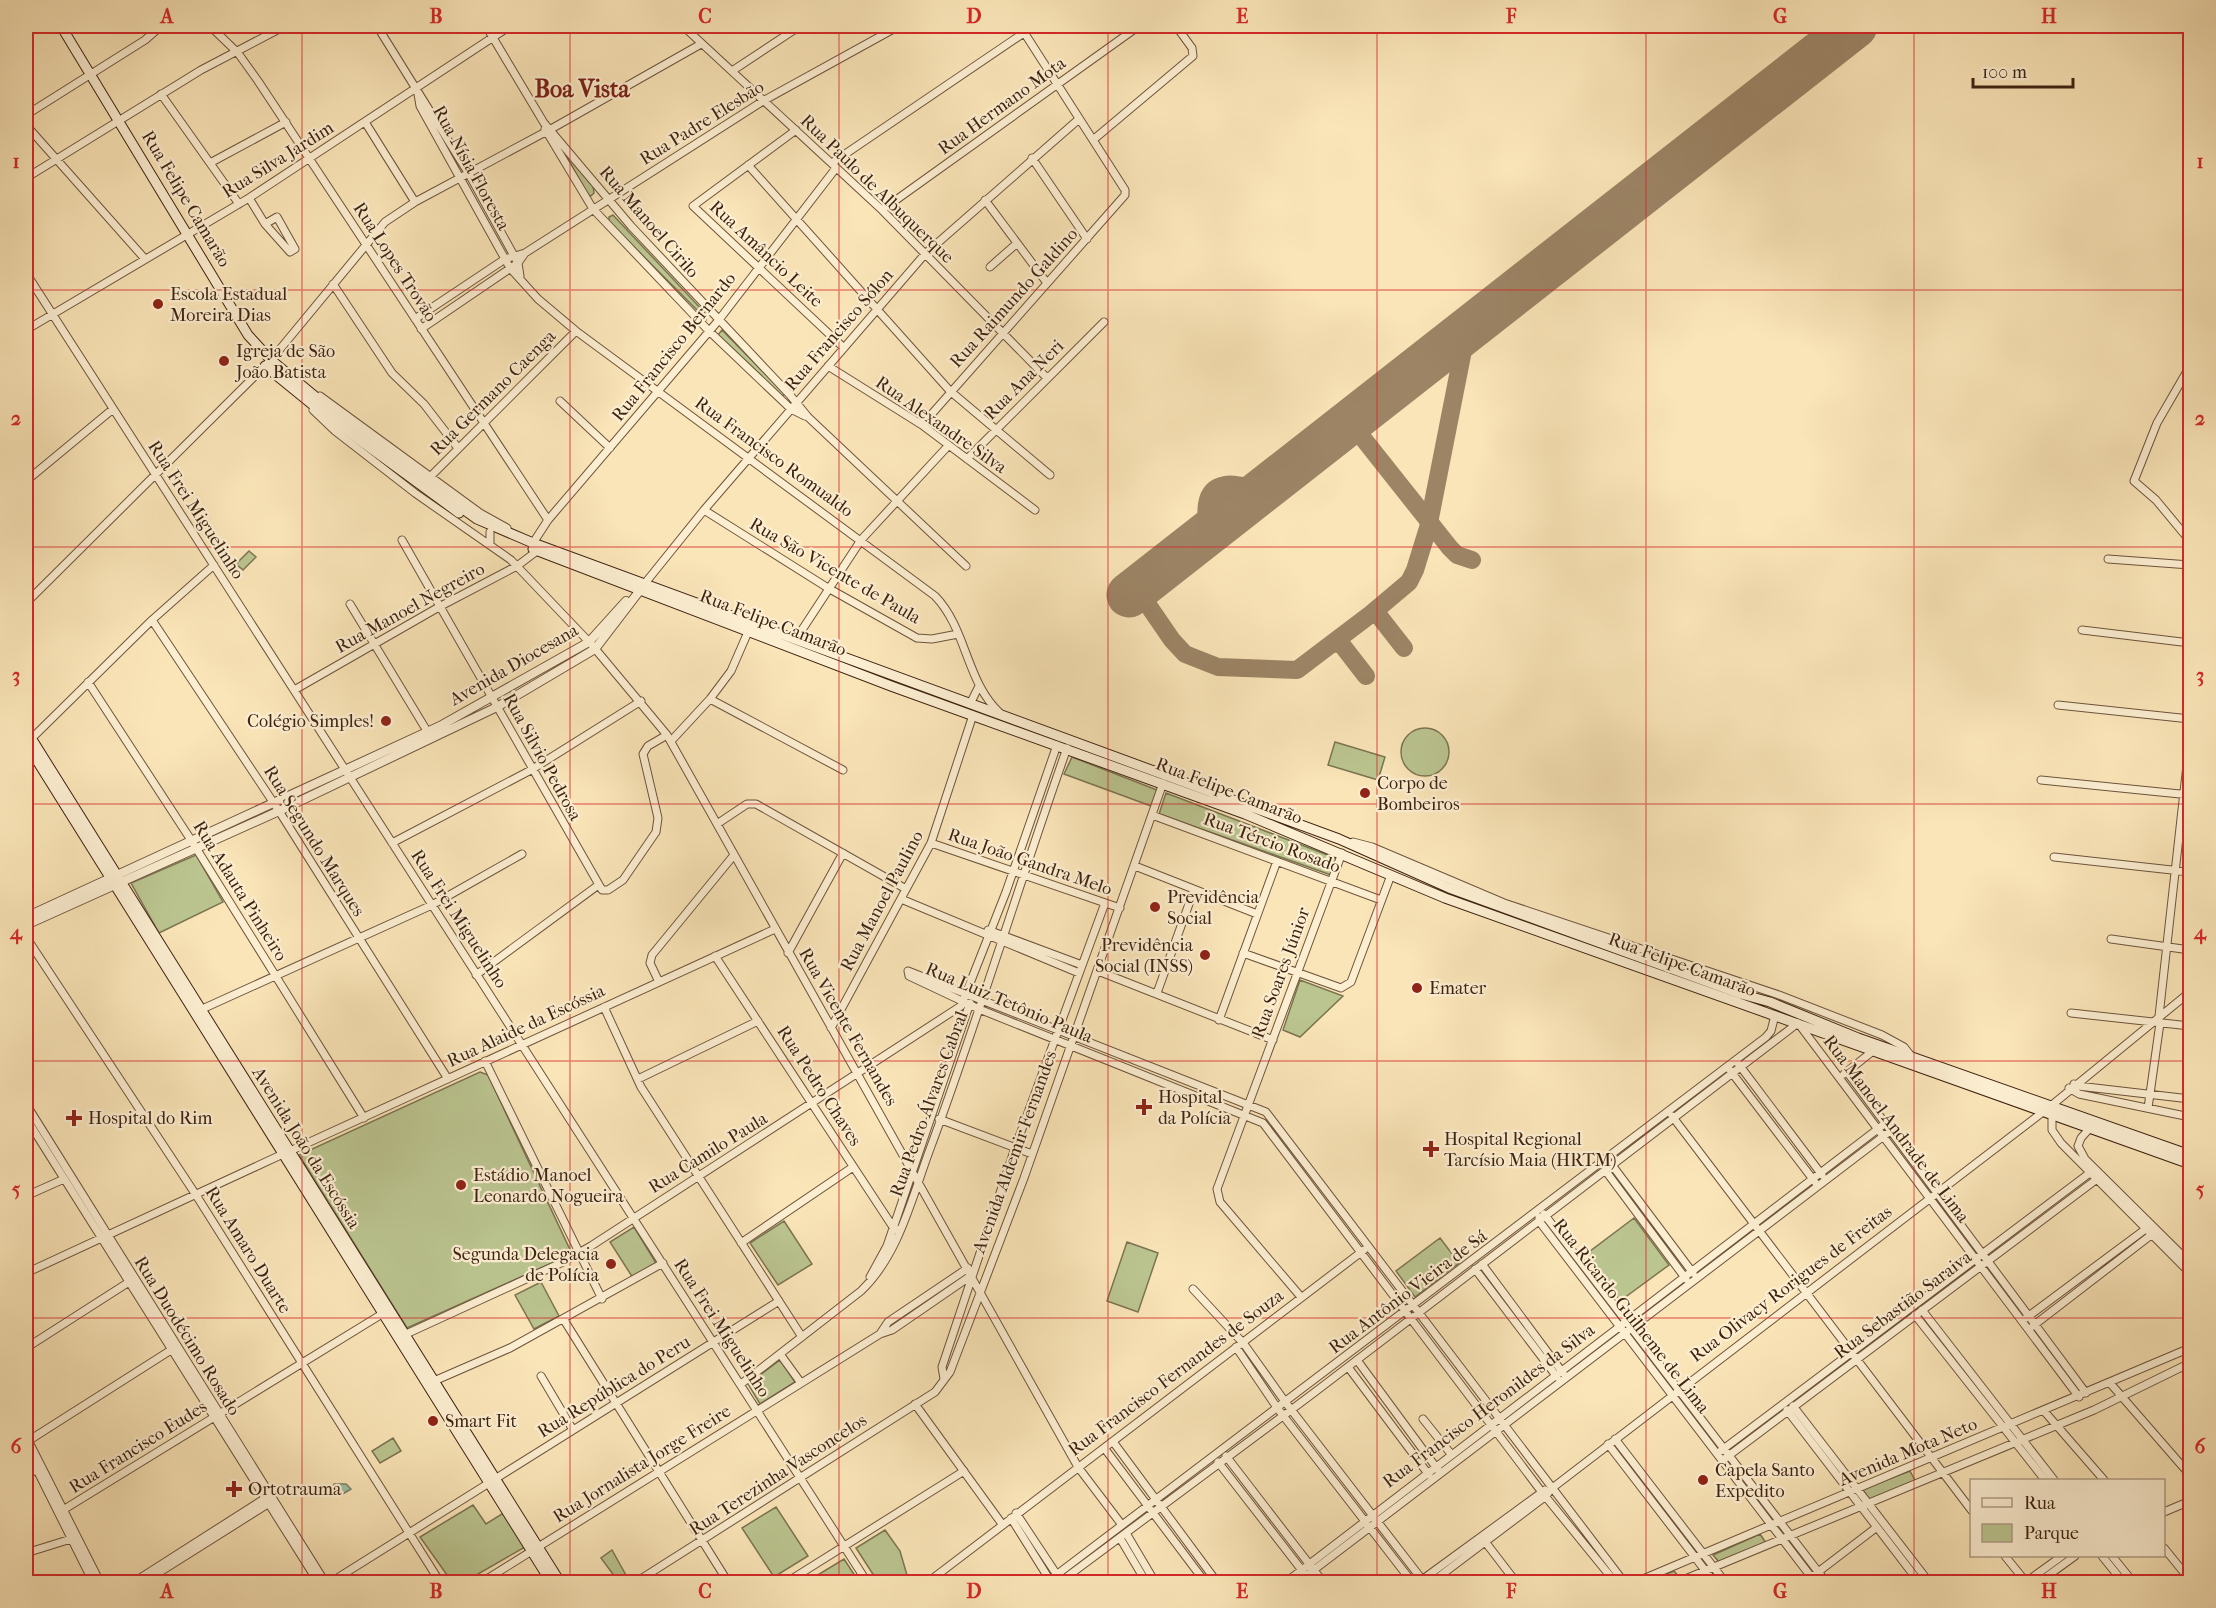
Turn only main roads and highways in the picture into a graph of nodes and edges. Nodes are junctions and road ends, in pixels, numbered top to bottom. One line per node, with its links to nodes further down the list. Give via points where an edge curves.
1 (61, 26): 2 (main road, Rua Felipe Camarão, via 268,363)
2 (476, 521): 3 (main road, Rua Felipe Camarão); 3 (main road, Rua Felipe Camarão, via 490,532)
3 (535, 547): 4 (main road, Rua Felipe Camarão)
4 (641, 587): 5 (main road, Rua Felipe Camarão); 6 (main road, Rua Felipe Camarão)
5 (734, 626): 6 (main road, Rua Felipe Camarão); 6 (main road, via 723,617 728,615)
6 (751, 627): 7 (main road, Rua Felipe Camarão); 8 (main road, Rua Felipe Camarão)
7 (835, 654): 8 (main road, via 845,660 843,665); 9 (main road, Rua Felipe Camarão)
8 (820, 659): 10 (main road, Rua Felipe Camarão)
9 (896, 676): 10 (main road, via 859,668 858,672); 13 (main road, Rua Felipe Camarão)
10 (867, 677): 14 (main road, Rua Felipe Camarão)
11 (26, 730): 12 (main road, Avenida João da Escóssia)
12 (28, 741): 19 (main road, Avenida João da Escóssia)
13 (1235, 800): 14 (main road, via 1245,810); 15 (main road, Rua Felipe Camarão)
14 (1224, 806): 16 (main road, Rua Felipe Camarão)
15 (1358, 848): 16 (main road, via 1368,855 1366,860); 18 (main road, Rua Felipe Camarão)
16 (1342, 853): 17 (main road, Rua Felipe Camarão)
17 (1391, 875): 18 (main road, via 1396,867); 20 (main road, Rua Felipe Camarão)
18 (1424, 878): 21 (main road, Rua Felipe Camarão)
19 (115, 880): 22 (main road, Avenida João da Escóssia); 22 (main road, Avenida João da Escóssia, via 200,1010)
20 (1775, 1016): 21 (main road, via 1777,1009 1782,1008); 24 (main road, Rua Felipe Camarão)
21 (1823, 1023): 23 (main road, Rua Felipe Camarão)
22 (286, 1153): 25 (main road, Avenida João da Escóssia, via 434,1382); 25 (main road, Avenida João da Escóssia, via 382,1314)
23 (2190, 1155)
24 (2190, 1164)
25 (492, 1481): 26 (main road, Avenida João da Escóssia)
26 (535, 1549): 27 (main road, Avenida João da Escóssia); 28 (main road, Avenida João da Escóssia)
27 (551, 1582)
28 (560, 1582)

